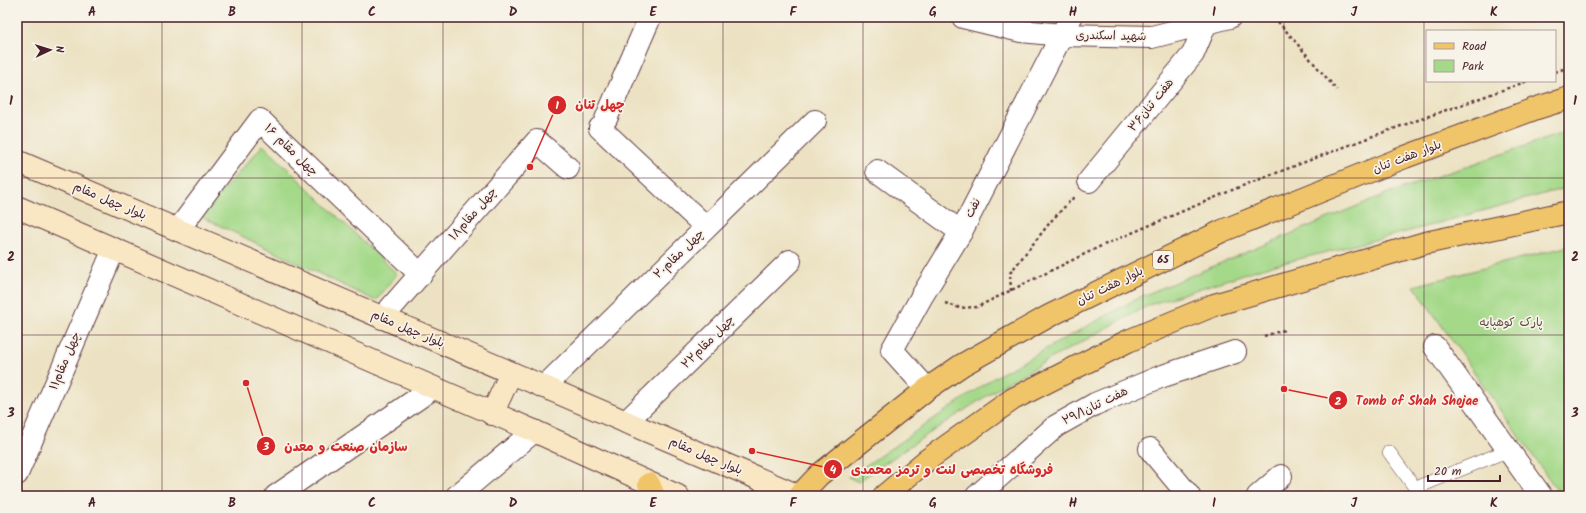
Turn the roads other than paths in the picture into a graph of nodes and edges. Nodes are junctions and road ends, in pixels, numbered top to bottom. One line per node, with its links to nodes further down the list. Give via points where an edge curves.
1 (650, 17): 14 (street, via 603,123)
2 (963, 17): 5 (street, شهید اسکندری, via 1021,31)
3 (1230, 17): 4 (street, شهید اسکندری)
4 (1206, 23): 5 (street, شهید اسکندری, via 1152,37); 11 (street, هفت تنان۳۶, via 1193,54)
5 (1066, 26): 16 (street, نفت)
6 (1569, 98): 26 (main road, بلوار هفت تنان / 65, via 1404,157 1222,231 1049,316 962,365)
7 (815, 121): 14 (street, چهل مقام۲۰)
8 (17, 162): 15 (main road, بلوار چهل مقام)
9 (568, 168): 19 (street, ۱۸چهل مقام, via 537,141)
10 (877, 171): 16 (street)
11 (1089, 181)
12 (17, 206): 17 (main road)
13 (1569, 212): 41 (main road, via 1424,243 1214,305 1142,335 1013,399 927,460)
14 (706, 227): 24 (street, چهل مقام۲۰)
15 (178, 230): 19 (street, چهل مقام ۱۶, via 260,120); 20 (main road, بلوار چهل مقام)
16 (961, 232): 26 (street, نفت, via 892,350)
17 (114, 249): 25 (main road); 33 (street, چهل مقام۱۱)
18 (790, 261): 28 (street, چهل مقام۲۲)
19 (421, 275): 20 (street, ۱۸چهل مقام)
20 (382, 318): 23 (main road, بلوار چهل مقام)
21 (1435, 347): 31 (street)
22 (1234, 352): 42 (street, ۲۹/۱هفت تنان, via 1160,377 1096,404 1056,426)
23 (511, 373): 24 (main road, بلوار چهل مقام); 27 (main road)
24 (544, 387): 28 (main road, بلوار چهل مقام)
25 (433, 388): 27 (main road); 37 (street)
26 (927, 389): 40 (main road, بلوار هفت تنان / 65, via 819,475)
27 (492, 414): 29 (main road)
28 (626, 422): 40 (main road, بلوار چهل مقام)
29 (534, 432): 35 (main road); 38 (street)
30 (1150, 449): 43 (street)
31 (1508, 450): 36 (lane); 45 (street)
32 (1389, 452): 36 (lane)
33 (17, 474)
34 (1281, 476): 44 (street)
35 (652, 490): 39 (main road)
36 (1418, 492)
37 (276, 496)
38 (456, 496)
39 (678, 496)
40 (799, 496)
41 (884, 496)
42 (977, 496)
43 (1189, 496)
44 (1258, 496)
45 (1541, 496)

